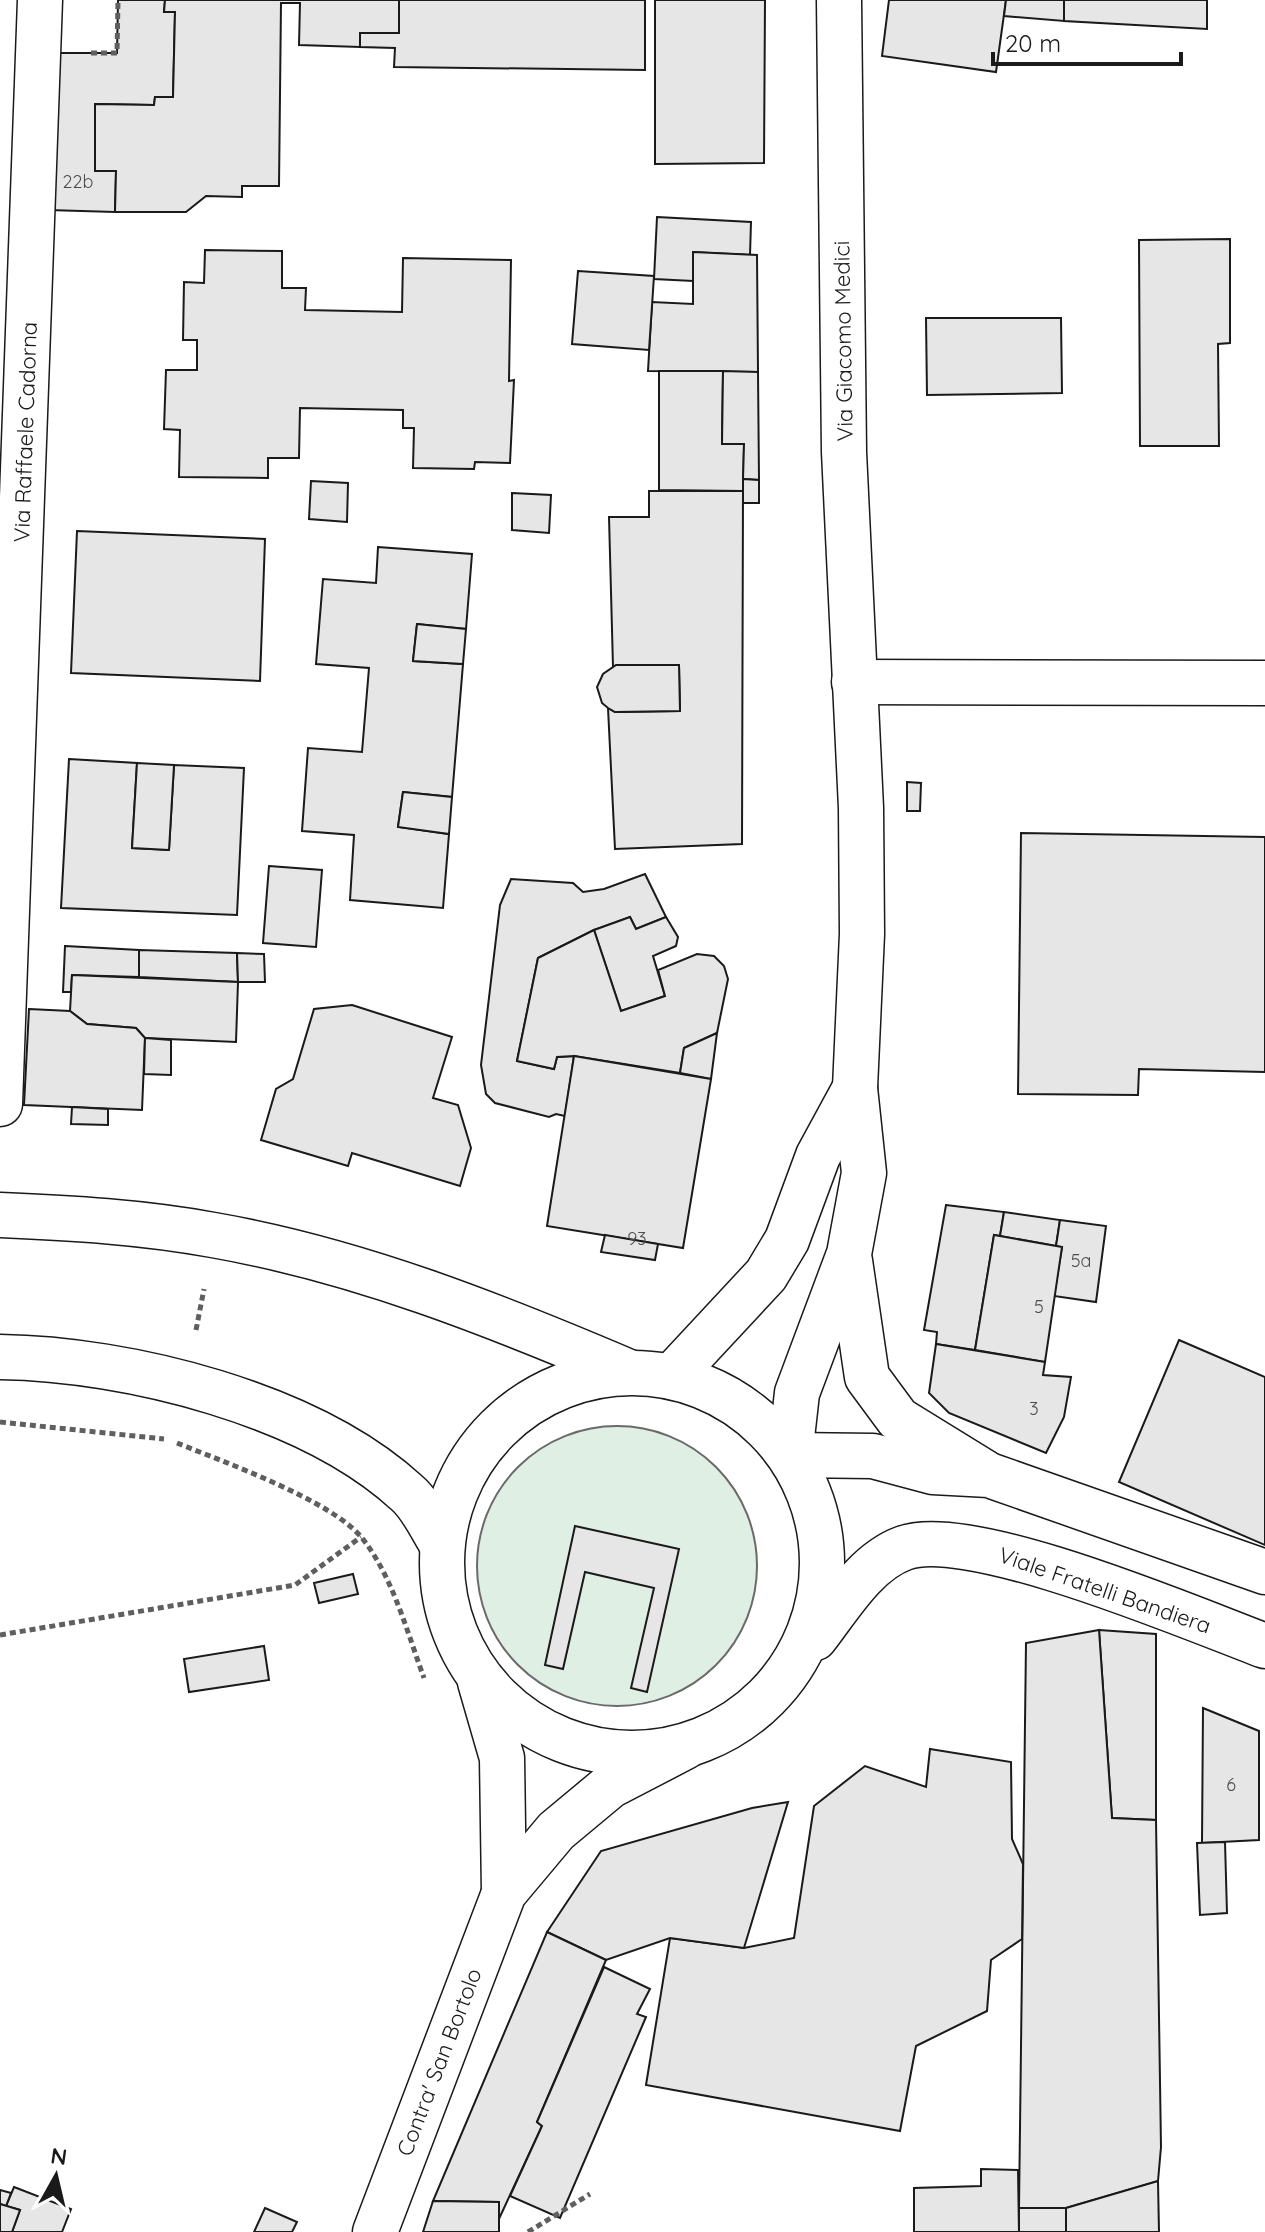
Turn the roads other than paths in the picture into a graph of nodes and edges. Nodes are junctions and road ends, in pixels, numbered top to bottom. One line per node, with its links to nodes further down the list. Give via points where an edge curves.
1 (40, 0): 5 (main road, Via Raffaele Cadorna)
2 (839, 0): 3 (main road, Via Giacomo Medici, via 844,452)
3 (854, 682): 4 (main road); 6 (main road, Via Giacomo Medici, via 862,934)
4 (1265, 683)
5 (3, 961): 7 (main road, Via Raffaele Cadorna)
6 (855, 1088): 9 (main road, Via Giacomo Medici, via 864,1173); 11 (main road, Via Giacomo Medici, via 818,1156 787,1240 766,1275)
7 (0, 1104)
8 (0, 1215): 11 (main road, via 110,1220 214,1235 313,1258 418,1289)
9 (849, 1254): 12 (main road, Via Giacomo Medici, via 797,1393); 13 (main road, Via Giacomo Medici, via 867,1377 898,1419)
10 (0, 1357): 14 (main road, via 145,1371 287,1420 359,1455 410,1495)
11 (651, 1374): 12 (main road, via 720,1393 762,1422); 14 (main road, via 584,1378 541,1395 503,1422 472,1456 452,1497)
12 (790, 1455): 13 (main road, via 873,1456 933,1472); 17 (main road, via 816,1510 824,1561 817,1614)
13 (989, 1475): 15 (main road)
14 (441, 1543): 18 (main road, via 443,1597 460,1648)
15 (1265, 1572)
16 (1265, 1646): 17 (main road, Viale Fratelli Bandiera, via 1029,1562 942,1543 905,1547 877,1564)
17 (800, 1658): 19 (main road, Viale Fratelli Bandiera, via 767,1699 729,1728)
18 (480, 1682): 19 (main road, via 532,1726 580,1747 633,1754); 20 (main road, Contra' San Bortolo, via 502,1758)
19 (685, 1747): 20 (main road, Contra' San Bortolo, via 610,1786 556,1831)
20 (504, 1893): 21 (main road, Contra' San Bortolo)
21 (375, 2232)

